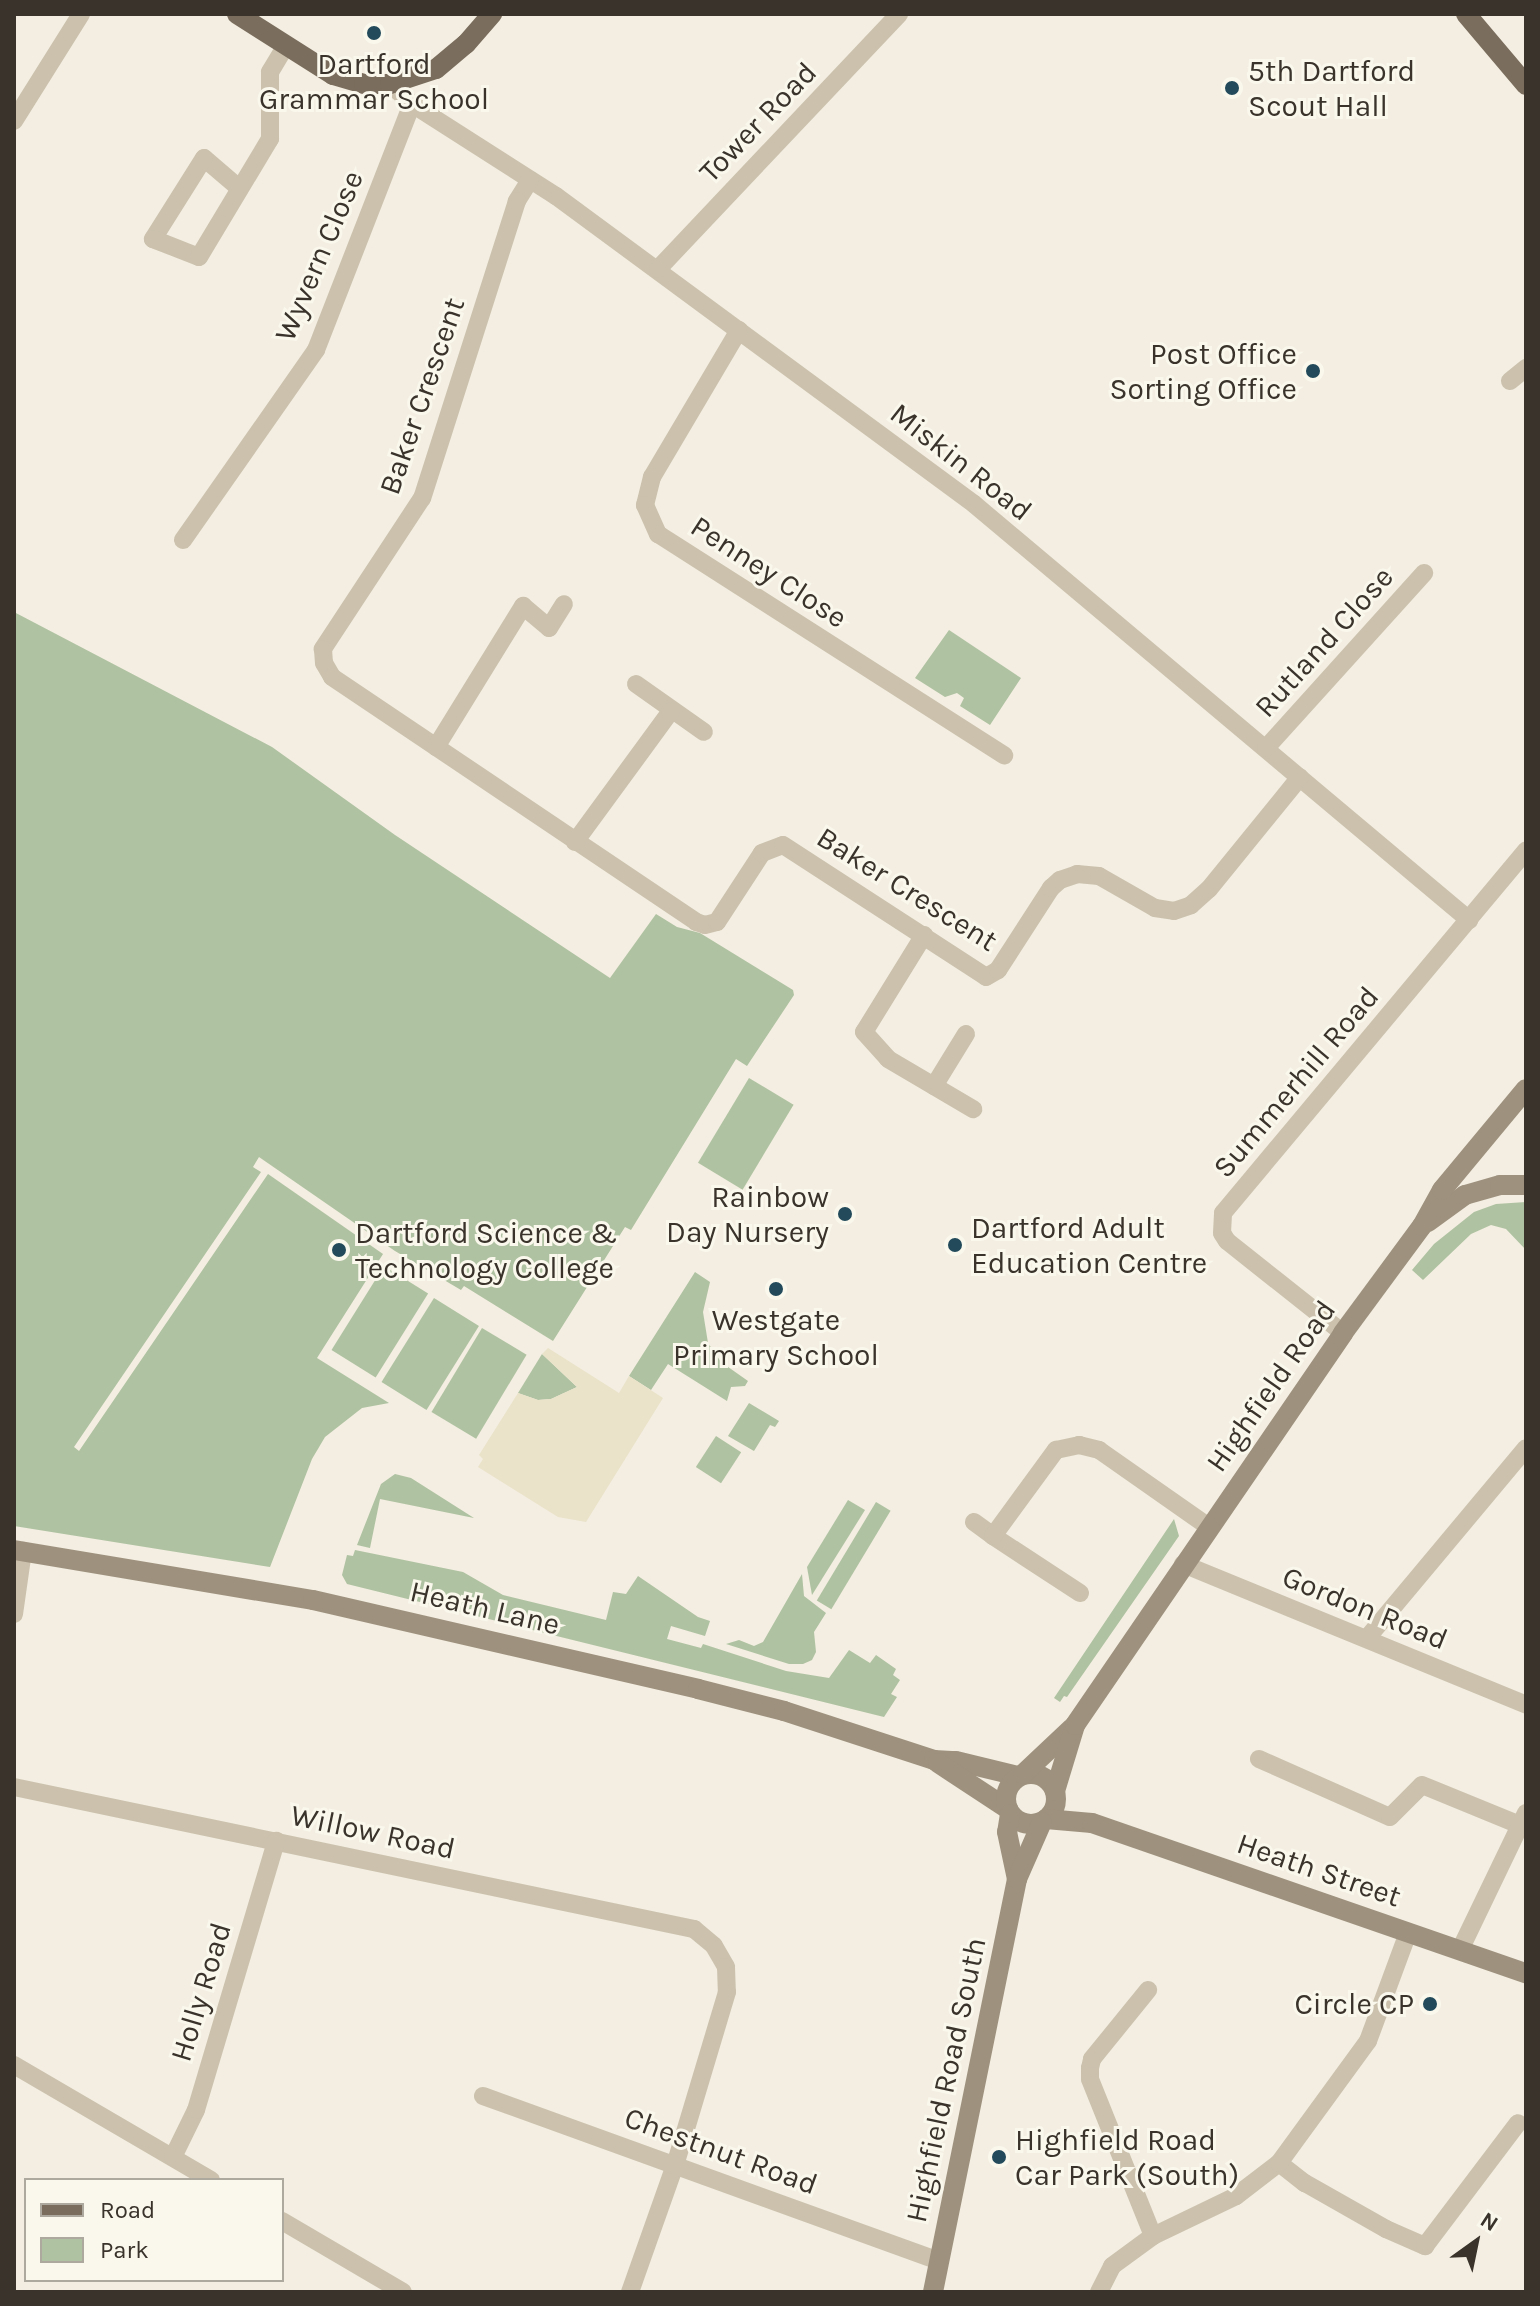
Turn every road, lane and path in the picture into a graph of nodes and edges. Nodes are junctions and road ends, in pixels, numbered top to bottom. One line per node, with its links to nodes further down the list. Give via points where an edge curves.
1 (81, 14): 10 (street)
2 (237, 14): 6 (main road)
3 (492, 14): 7 (main road, via 436,69)
4 (899, 14): 13 (street, Tower Road)
5 (1466, 14): 8 (main road)
6 (285, 47): 7 (main road, via 333,75 364,84); 12 (street, via 270,72 270,139)
7 (390, 84): 9 (street, Miskin Road)
8 (1526, 85)
9 (412, 104): 11 (street, Miskin Road); 17 (street, Wyvern Close, via 316,350)
10 (14, 121)
11 (530, 180): 13 (street, Miskin Road); 23 (street, Baker Crescent, via 517,201 422,498 323,649 332,677)
12 (239, 188): 12 (street, via 204,158 153,239 199,257)
13 (658, 269): 14 (street, Miskin Road)
14 (739, 330): 24 (street, Miskin Road, via 974,504); 25 (street, Penney Close, via 652,477 645,505 658,534)
15 (1526, 368): 16 (street)
16 (1510, 381)
17 (183, 540)
18 (1424, 573): 24 (street, Rutland Close)
19 (564, 604): 23 (street, via 549,628 523,606)
20 (636, 684): 21 (street)
21 (671, 711): 22 (street); 27 (street)
22 (704, 732)
23 (436, 747): 27 (street, Baker Crescent)
24 (1266, 748): 26 (street, Miskin Road)
25 (1004, 755)
26 (1300, 777): 29 (street, Miskin Road); 30 (street, Baker Crescent, via 1191,905 1174,911 1155,908 1099,876 1077,874 1051,888 998,970 986,977)
27 (575, 842): 30 (street, Baker Crescent, via 705,925 717,922 762,853 783,845)
28 (1526, 850): 29 (street, Summerhill Road)
29 (1469, 920): 37 (street, Summerhill Road, via 1223,1213 1222,1233 1233,1247)
30 (924, 935): 32 (street, via 864,1032 888,1059)
31 (966, 1034): 32 (street)
32 (934, 1086): 34 (street)
33 (1526, 1089): 36 (street, Highfield Road, via 1442,1190)
34 (973, 1109)
35 (1526, 1185): 36 (street, via 1500,1185 1465,1195)
36 (1422, 1226): 37 (street, Highfield Road)
37 (1343, 1333): 40 (street, Highfield Road)
38 (1526, 1448): 46 (street)
39 (974, 1522): 41 (street)
40 (1209, 1527): 41 (street, via 1099,1450 1079,1445 1049,1454); 43 (street, Highfield Road)
41 (993, 1536): 44 (street)
42 (18, 1550): 45 (street); 50 (street, Heath Lane, via 216,1581 457,1632 784,1711)
43 (1183, 1564): 46 (street, Gordon Road); 48 (street, Highfield Road)
44 (1080, 1593)
45 (14, 1614)
46 (1368, 1637): 47 (street, Gordon Road)
47 (1526, 1705)
48 (1075, 1725): 51 (street, Highfield Road); 53 (street, Highfield Road)
49 (1259, 1759): 55 (street, via 1390,1817 1422,1785)
50 (934, 1760): 51 (street, Heath Lane); 54 (street, Heath Lane)
51 (1021, 1775): 53 (street, via 1039,1774); 54 (street, via 1006,1791)
52 (14, 1787): 58 (street, Willow Road)
53 (1055, 1793): 56 (street, via 1055,1808); 57 (street, Heath Street)
54 (1009, 1812): 56 (street, via 1024,1823); 59 (street, Highfield Road South, via 1007,1832)
55 (1523, 1819): 61 (street)
56 (1044, 1821): 57 (street, Heath Street); 59 (street, Highfield Road South)
57 (1092, 1823): 60 (street, Heath Street)
58 (276, 1841): 67 (street, Holly Road, via 196,2110); 69 (street, Willow Road, via 694,1929 714,1946 726,1967 727,1992)
59 (1017, 1879): 73 (street, Highfield Road South)
60 (1408, 1933): 61 (street, Heath Street); 68 (street, via 1368,2041)
61 (1460, 1950): 62 (street, Heath Street)
62 (1526, 1973)
63 (1148, 1990): 72 (street, via 1092,2059 1090,2079)
64 (14, 2065): 67 (street)
65 (483, 2096): 69 (street, Chestnut Road)
66 (1518, 2123): 68 (street, via 1425,2246 1305,2183)
67 (173, 2157): 70 (street)
68 (1279, 2163): 72 (street, via 1236,2196)
69 (675, 2165): 73 (street, Chestnut Road); 75 (street)
70 (208, 2178)
71 (284, 2222): 74 (street)
72 (1153, 2236): 77 (street, via 1112,2266)
73 (939, 2261): 76 (street, Highfield Road South)
74 (403, 2292)
75 (630, 2292)
76 (933, 2292)
77 (1099, 2292)

